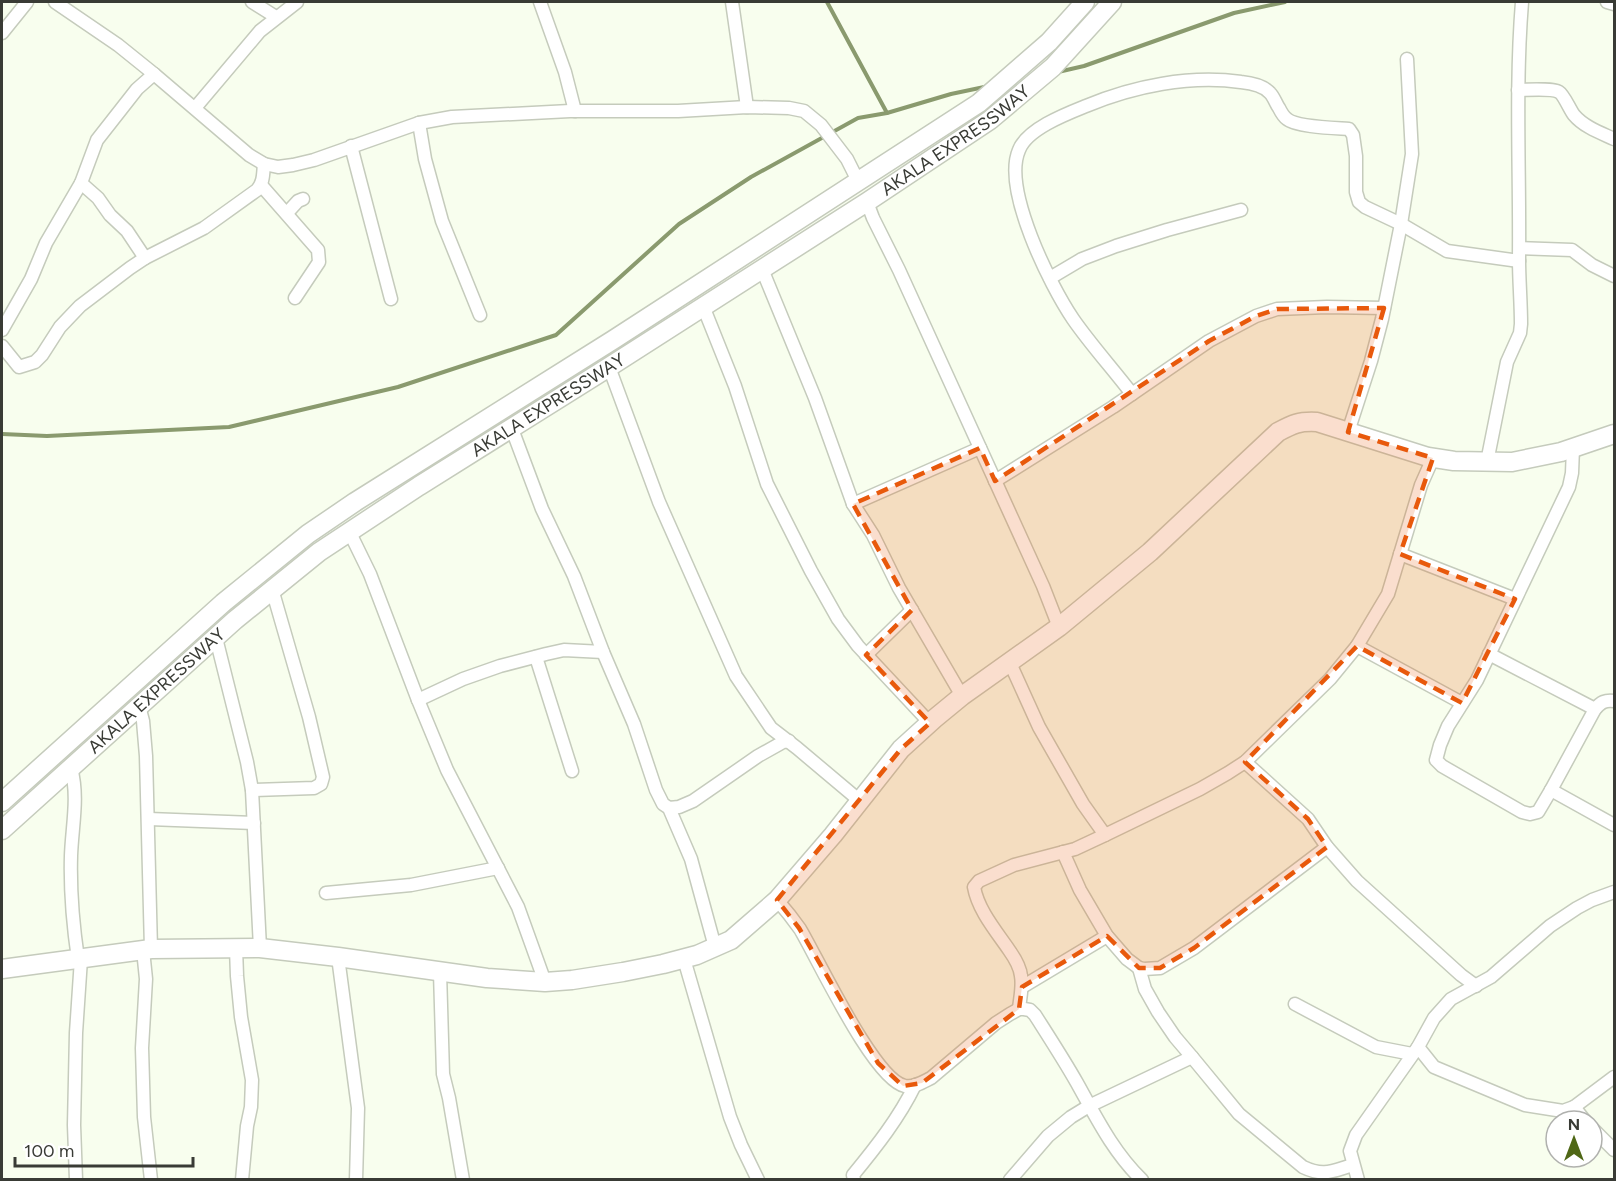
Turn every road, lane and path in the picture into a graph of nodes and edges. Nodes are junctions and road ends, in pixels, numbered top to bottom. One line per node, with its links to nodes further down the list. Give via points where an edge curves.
1 (27, 2): 13 (street)
2 (55, 2): 15 (street)
3 (252, 2): 12 (street)
4 (297, 2): 12 (street)
5 (540, 2): 20 (street)
6 (732, 2): 18 (street)
7 (1085, 2): 17 (main road, AKALA EXPRESSWAY, via 1049,42)
8 (1112, 2): 21 (main road, AKALA EXPRESSWAY, via 1053,67)
9 (1522, 2): 16 (street)
10 (1607, 2): 11 (street)
11 (1614, 4)
12 (276, 17): 19 (street)
13 (2, 33)
14 (1407, 59): 33 (street, via 1412,153)
15 (154, 74): 19 (street); 27 (street, via 137,89 98,140)
16 (1518, 90): 23 (street, via 1557,91 1576,118); 34 (street)
17 (979, 103): 21 (main road); 26 (main road, AKALA EXPRESSWAY)
18 (747, 107): 20 (street); 26 (street, via 804,111 831,138)
19 (195, 108): 25 (street)
20 (575, 111): 22 (street, via 482,114)
21 (990, 120): 30 (main road, AKALA EXPRESSWAY)
22 (419, 123): 24 (street); 46 (street, via 442,221)
23 (1614, 139)
24 (351, 146): 25 (street, via 293,165); 43 (street)
25 (264, 164): 28 (street)
26 (858, 181): 38 (main road, AKALA EXPRESSWAY)
27 (81, 183): 35 (street, via 127,231); 47 (street)
28 (261, 185): 32 (street); 35 (street, via 204,228)
29 (303, 199): 32 (street)
30 (867, 202): 37 (main road, AKALA EXPRESSWAY); 54 (street)
31 (1241, 210): 40 (street, via 1116,246 1082,259)
32 (287, 213): 42 (street, via 318,250 320,258)
33 (1401, 224): 36 (street, via 1447,250); 40 (street, via 1359,202 1355,144 1349,129 1296,124 1287,119 1271,93 1260,86 1206,80 1157,84 1107,97 1056,119 1030,135 1019,149 1016,187 1028,228); 45 (street)
34 (1520, 248): 36 (street); 39 (street, via 1572,250)
35 (145, 258): 48 (street, via 80,306 35,362 19,367)
36 (1519, 261): 57 (street, via 1520,333 1507,362)
37 (762, 269): 41 (main road, AKALA EXPRESSWAY); 59 (street)
38 (717, 273): 41 (main road); 87 (main road, AKALA EXPRESSWAY, via 308,534 223,603)
39 (1614, 276)
40 (1050, 278): 50 (street, via 1073,319)
41 (727, 291): 44 (main road, AKALA EXPRESSWAY)
42 (295, 298)
43 (391, 299)
44 (704, 306): 49 (main road, AKALA EXPRESSWAY); 70 (street, via 775,502 838,619)
45 (1384, 308): 50 (street, via 1277,309 1256,316 1209,341); 52 (street)
46 (480, 315)
47 (2, 330)
48 (2, 346)
49 (609, 367): 51 (main road, AKALA EXPRESSWAY); 80 (street, via 659,502 736,676 771,728)
50 (1132, 393): 58 (street)
51 (512, 429): 60 (main road, AKALA EXPRESSWAY); 68 (street)
52 (1348, 432): 56 (main road); 65 (main road, via 1302,421 1278,432 1150,552)
53 (1614, 434): 55 (main road)
54 (980, 448): 58 (street); 59 (street)
55 (1574, 448): 57 (main road, via 1512,462); 63 (street, via 1569,487)
56 (1433, 458): 57 (main road); 61 (street)
57 (1487, 462)
58 (995, 482): 65 (street)
59 (853, 504): 64 (street)
60 (349, 531): 62 (main road, AKALA EXPRESSWAY); 74 (street, via 370,574)
61 (1400, 554): 63 (street); 67 (street, via 1388,594)
62 (272, 589): 66 (main road, AKALA EXPRESSWAY); 84 (street, via 323,777 314,788)
63 (1515, 599): 69 (street)
64 (912, 610): 70 (street); 73 (street)
65 (1059, 627): 72 (main road)
66 (216, 638): 77 (main road, AKALA EXPRESSWAY); 84 (street)
67 (1357, 646): 76 (street); 81 (street)
68 (603, 652): 71 (street, via 564,650); 88 (street, via 634,724 656,790)
69 (1489, 654): 76 (street); 78 (street)
70 (866, 655): 79 (street)
71 (536, 657): 74 (street, via 463,679); 83 (street)
72 (1010, 663): 73 (main road); 93 (street, via 1039,727)
73 (962, 696): 79 (main road)
74 (418, 700): 96 (street, via 447,770)
75 (1614, 701): 78 (street, via 1604,701)
76 (1462, 703): 85 (street, via 1440,745 1438,763 1530,814 1538,812)
77 (139, 706): 82 (main road, AKALA EXPRESSWAY); 89 (street)
78 (1594, 709): 85 (street)
79 (930, 723): 86 (main road, via 901,749)
80 (789, 741): 86 (street); 88 (street, via 758,756 693,801)
81 (1245, 762): 93 (street); 94 (street, via 1308,819)
82 (71, 768): 92 (main road, AKALA EXPRESSWAY); 106 (street, via 75,783 72,889)
83 (572, 771)
84 (252, 790): 90 (street)
85 (1551, 790): 91 (street)
86 (860, 801): 99 (main road)
87 (2, 802)
88 (669, 808): 101 (street, via 691,859)
89 (149, 819): 90 (street); 104 (street)
90 (254, 823): 103 (street)
91 (1614, 825)
92 (2, 830)
93 (1106, 836): 95 (street)
94 (1327, 847): 108 (street, via 1194,948 1160,968); 112 (street, via 1357,881)
95 (1063, 852): 100 (street); 113 (street, via 1014,865 974,887 984,913 1015,959)
96 (498, 868): 98 (street, via 411,885); 111 (street, via 518,907)
97 (1614, 892): 112 (street, via 1592,900 1550,926)
98 (326, 893)
99 (777, 900): 101 (main road, via 731,940); 119 (street, via 799,928 878,1064 903,1086)
100 (1107, 936): 108 (street); 113 (street)
101 (716, 946): 107 (main road)
102 (236, 948): 103 (main road); 104 (main road); 125 (street, via 241,1017 252,1080)
103 (260, 948): 105 (main road)
104 (147, 950): 106 (main road); 124 (street, via 142,1048)
105 (338, 957): 110 (main road); 126 (street, via 358,1108)
106 (79, 959): 109 (main road); 123 (street)
107 (684, 959): 111 (main road); 128 (street, via 730,1117)
108 (1139, 968): 117 (street, via 1158,1012)
109 (2, 969)
110 (440, 972): 111 (main road); 127 (street, via 442,1074)
111 (544, 982)
112 (1476, 986): 116 (street, via 1451,999 1434,1017)
113 (1022, 987): 115 (street)
114 (1295, 1005): 116 (street, via 1376,1047)
115 (1019, 1009): 119 (street, via 996,1023 931,1078); 120 (street, via 1035,1015)
116 (1415, 1051): 121 (street, via 1434,1067 1525,1105 1563,1111); 122 (street, via 1356,1135 1350,1151)
117 (1191, 1057): 120 (street); 122 (street, via 1239,1114 1303,1167 1324,1173)
118 (1614, 1077): 121 (street)
119 (915, 1085): 129 (street, via 899,1115 853,1175)
120 (1089, 1106): 130 (street, via 1048,1136); 131 (street, via 1120,1155)
121 (1574, 1107)
122 (1353, 1165): 132 (street)
123 (76, 1179)
124 (151, 1179)
125 (242, 1179)
126 (356, 1179)
127 (463, 1179)
128 (758, 1179)
129 (854, 1179)
130 (1010, 1179)
131 (1142, 1179)
132 (1358, 1179)

